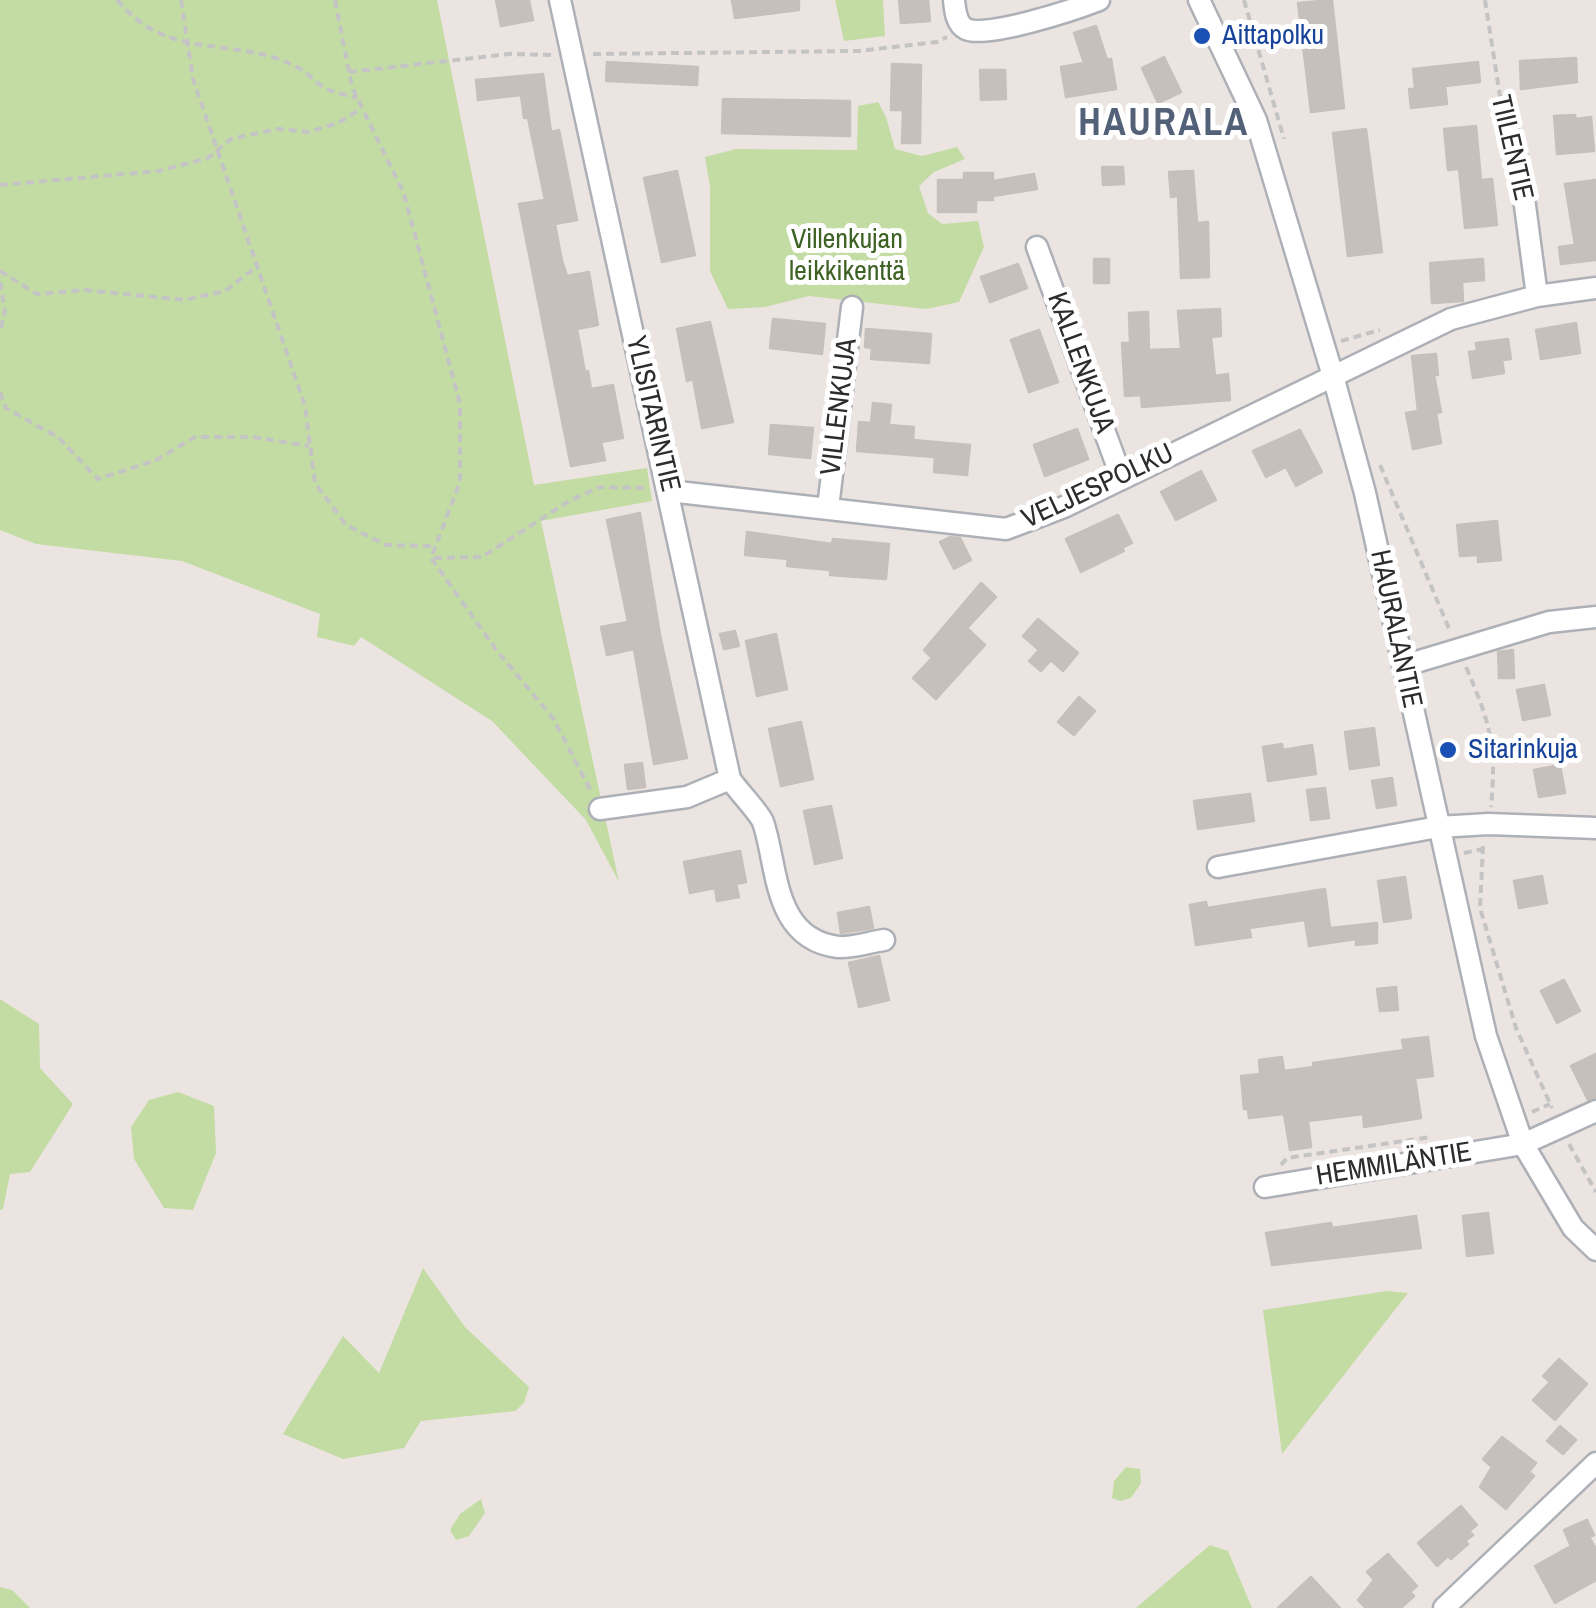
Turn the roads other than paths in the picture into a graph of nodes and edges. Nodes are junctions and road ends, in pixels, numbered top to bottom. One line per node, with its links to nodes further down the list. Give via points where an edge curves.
1 (560, 0): 12 (street, YLISITARINTIE)
2 (954, 0): 3 (street, via 965,28 994,29)
3 (1099, 0)
4 (1198, 0): 10 (street, HAURALANTIE, via 1256,120)
5 (1506, 124): 8 (street, TIILENTIE, via 1520,168)
6 (1037, 247): 11 (street, KALLENKUJA)
7 (1596, 288): 8 (street, VELJESPOLKU)
8 (1537, 296): 10 (street, VELJESPOLKU, via 1451,319)
9 (852, 306): 13 (street, VILLENKUJA)
10 (1342, 372): 11 (street, VELJESPOLKU); 15 (street, HAURALANTIE)
11 (1122, 478): 13 (street, VELJESPOLKU, via 1006,529)
12 (670, 491): 13 (street, VELJESPOLKU); 16 (street, YLISITARINTIE)
13 (828, 508)
14 (1596, 617): 15 (street, via 1549,622)
15 (1403, 666): 18 (street, HAURALANTIE)
16 (730, 779): 17 (street, via 687,797); 21 (street, YLISITARINTIE, via 762,820 776,886 797,924 838,947)
17 (600, 809)
18 (1438, 827): 19 (street); 20 (street); 23 (street, HAURALANTIE, via 1486,1036)
19 (1596, 828)
20 (1218, 867)
21 (884, 940)
22 (1596, 1111): 23 (street, HEMMILÄNTIE)
23 (1523, 1144): 24 (street, HEMMILÄNTIE); 25 (street, HAURALANTIE, via 1573,1228)
24 (1265, 1186)
25 (1596, 1250)
26 (1594, 1471): 27 (street)
27 (1444, 1608)

